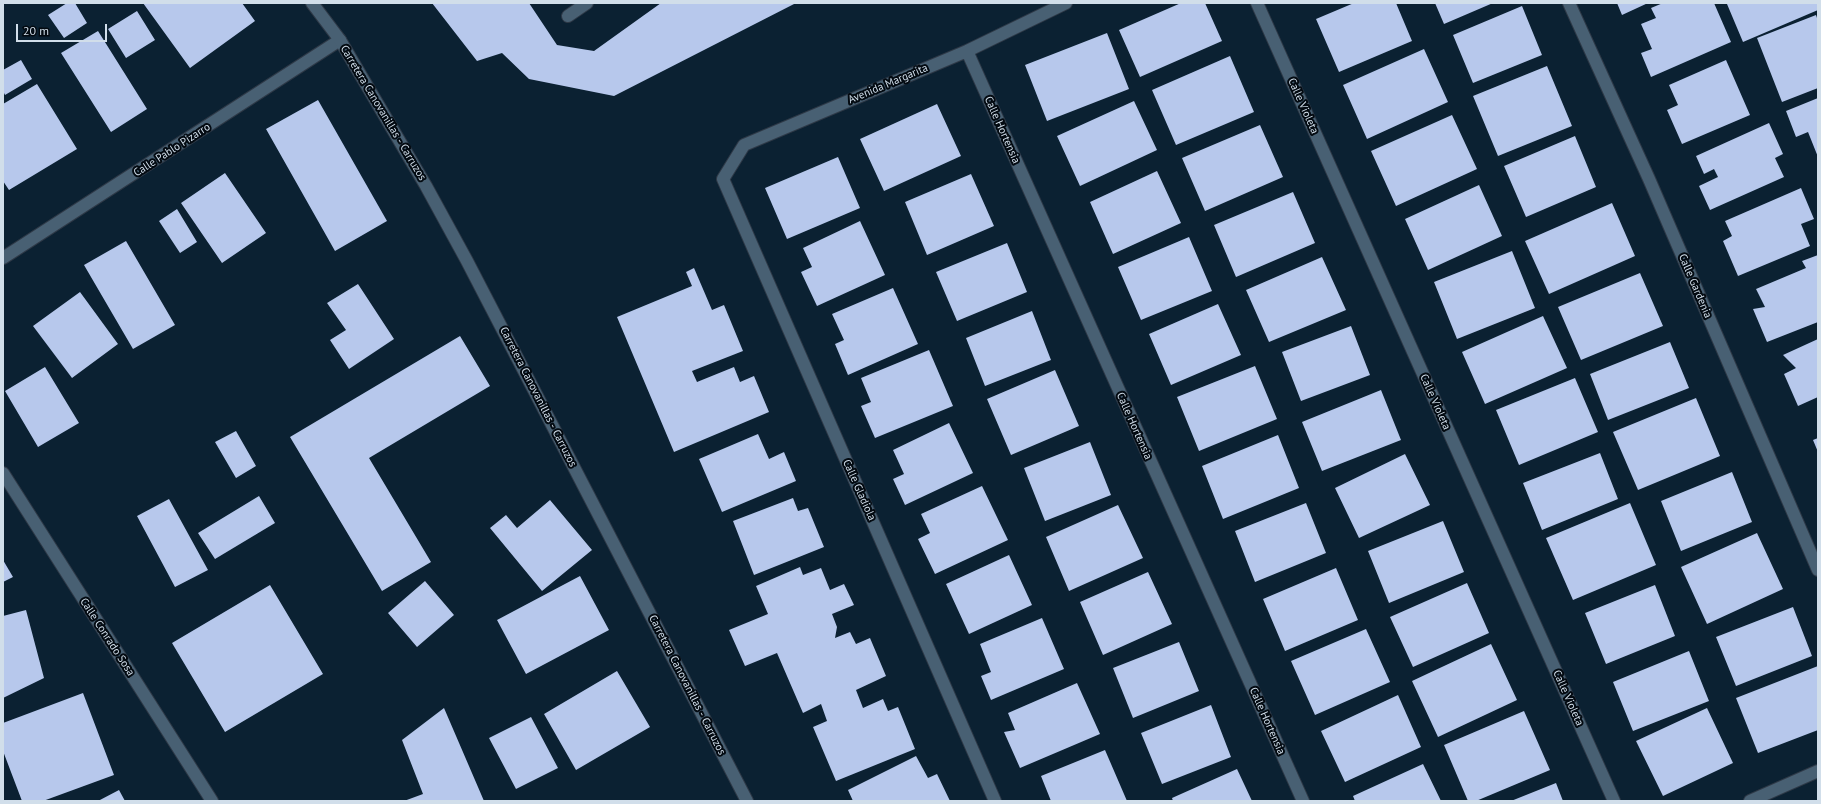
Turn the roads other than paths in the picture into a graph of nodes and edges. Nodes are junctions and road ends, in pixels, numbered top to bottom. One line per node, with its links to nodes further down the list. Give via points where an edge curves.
1 (312, 3): 7 (street, Carretera Canovanillas - Carruzos)
2 (587, 3): 6 (street)
3 (1066, 3): 8 (street, Avenida Margarita)
4 (1257, 3): 18 (street, Calle Violeta)
5 (1570, 3): 12 (street, Calle Gardenia)
6 (568, 16)
7 (340, 40): 10 (street, Calle Pablo Pizarro); 15 (street, Carretera Canovanillas - Carruzos, via 467,260)
8 (967, 51): 9 (street, Avenida Margarita, via 744,145); 17 (street, Calle Hortensia)
9 (723, 179): 16 (street, Calle Gladiola)
10 (3, 258)
11 (3, 473): 14 (street, Calle Conrado Sosa)
12 (1818, 570)
13 (1818, 771): 19 (street)
14 (212, 801)
15 (748, 801)
16 (995, 801)
17 (1303, 801)
18 (1614, 801)
19 (1750, 801)

